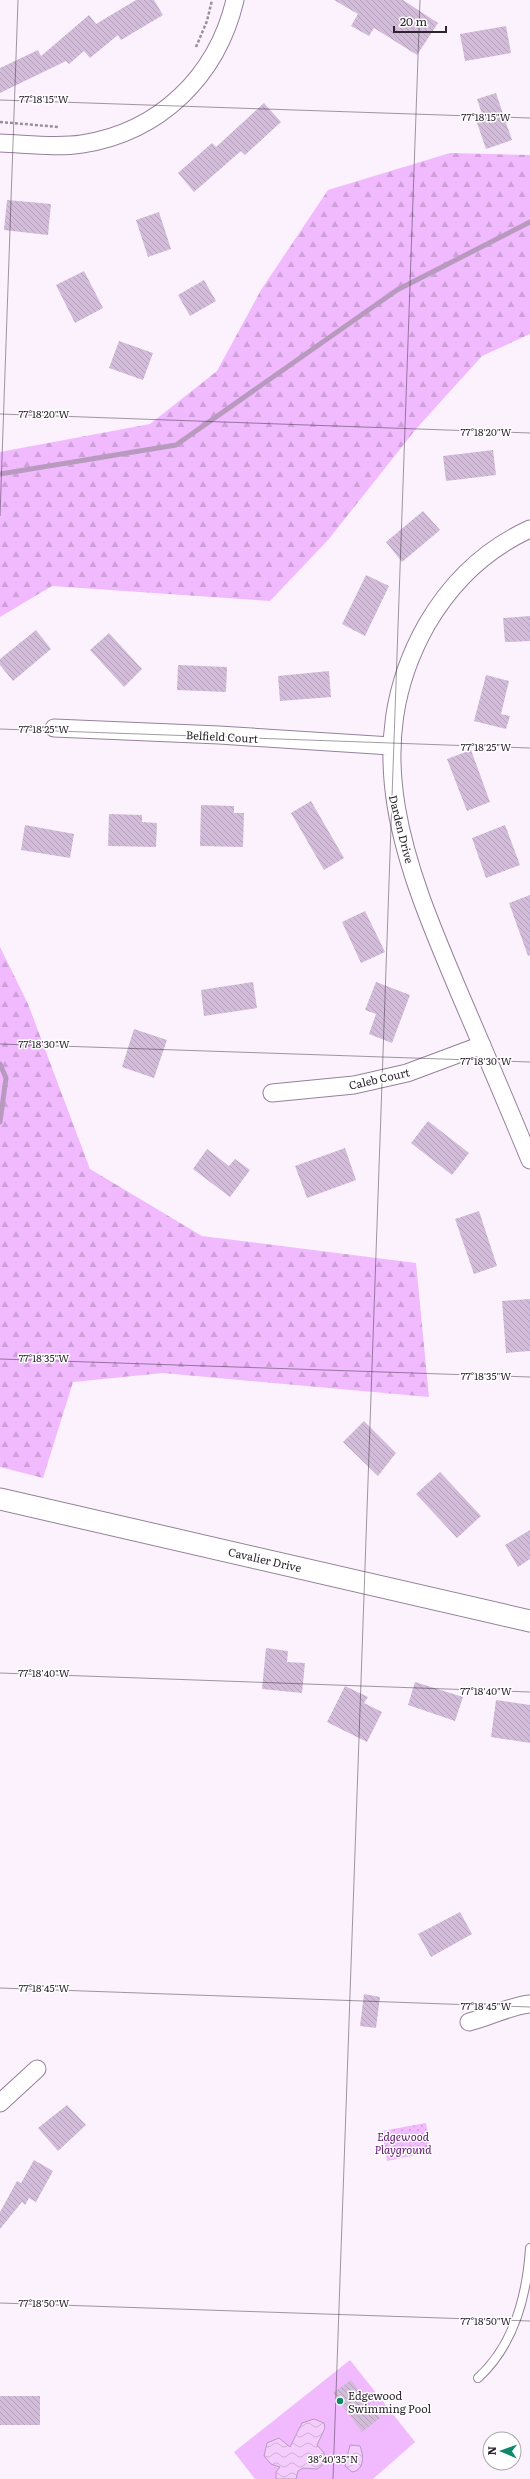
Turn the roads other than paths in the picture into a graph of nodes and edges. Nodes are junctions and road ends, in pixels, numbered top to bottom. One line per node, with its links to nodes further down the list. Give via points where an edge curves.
1 (235, 0): 2 (street, via 224,34 210,60 181,97 160,114 136,128 110,138 82,144 61,146)
2 (0, 143)
3 (530, 529): 5 (street, Darden Drive, via 476,563 456,582 436,608 419,638 404,676)
4 (54, 728): 5 (street, Belfield Court)
5 (391, 746): 6 (street, Darden Drive, via 393,794 423,907)
6 (482, 1045): 7 (street, Caleb Court, via 407,1073 354,1085); 8 (street, Darden Drive)
7 (272, 1093)
8 (530, 1160)
9 (0, 1499): 10 (street, Cavalier Drive)
10 (530, 1621)
11 (530, 2004): 12 (street)
12 (470, 2022)
13 (37, 2068): 14 (street)
14 (0, 2103)
15 (530, 2248): 16 (lane, via 522,2300 512,2330 494,2364)
16 (478, 2378)

